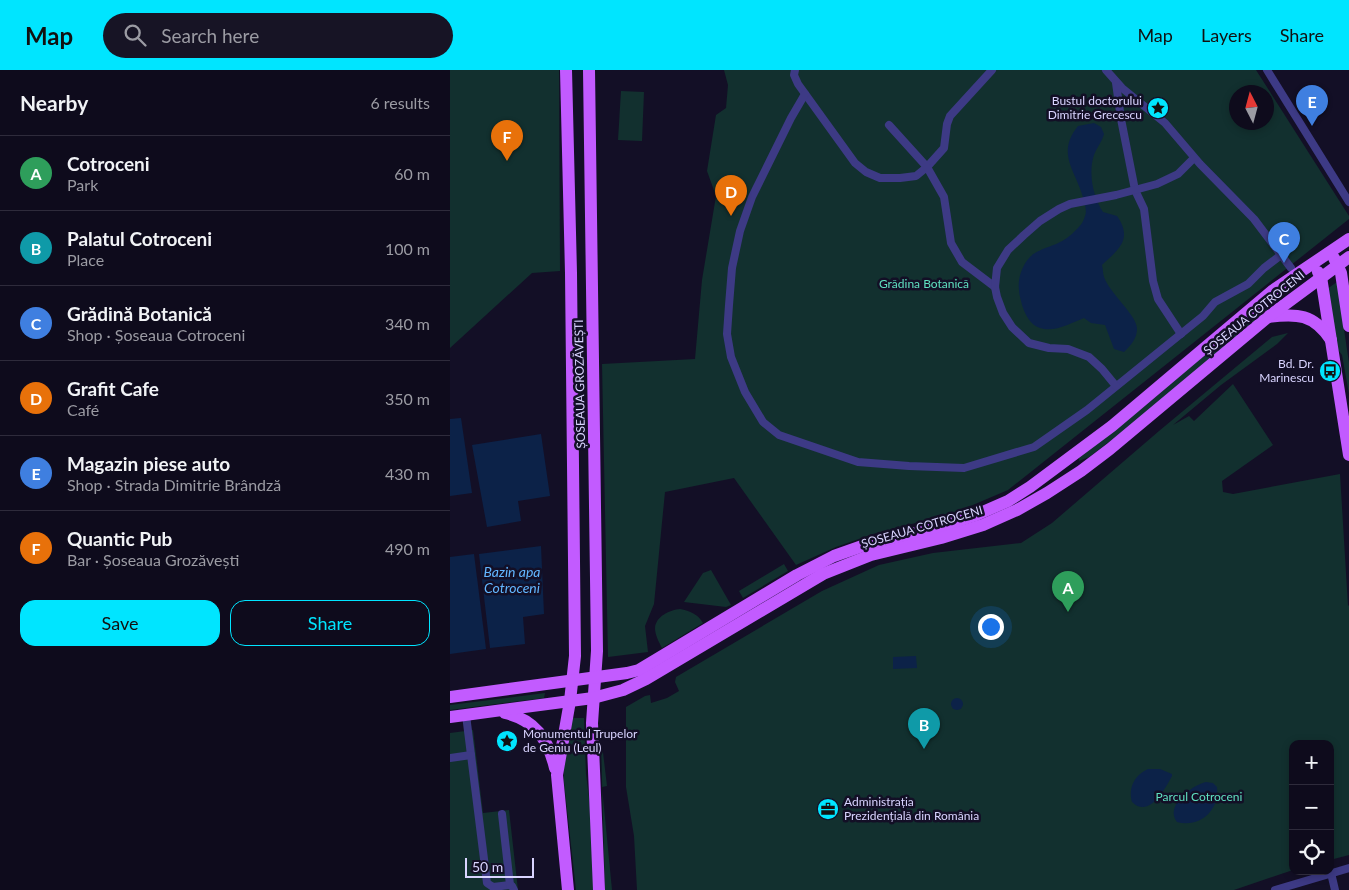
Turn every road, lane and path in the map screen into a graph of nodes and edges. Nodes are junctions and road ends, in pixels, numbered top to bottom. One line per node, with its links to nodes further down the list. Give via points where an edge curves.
1 (566, 70): 32 (main road, ȘOSEAUA GROZĂVEȘTI, via 575,656)
2 (589, 70): 31 (main road, ȘOSEAUA GROZĂVEȘTI)
3 (794, 70): 8 (street)
4 (992, 70): 11 (street, via 950,116 944,148)
5 (1106, 70): 7 (street)
6 (1267, 70): 12 (street)
7 (1116, 83): 10 (street, via 1165,123); 13 (street)
8 (805, 94): 11 (street, via 855,163 866,172 880,178 900,178 916,176); 28 (street, via 752,197 732,268 727,334 731,357 744,392 763,422 779,436 858,462 964,468 1034,447)
9 (889, 125): 11 (street)
10 (1194, 158): 13 (street, via 1178,174); 17 (street, via 1254,219)
11 (927, 167): 23 (street, via 944,196 951,243 962,262)
12 (1346, 188): 14 (street)
13 (1135, 190): 23 (street, via 1070,204 1040,221 1008,250 997,268); 26 (street, via 1144,209 1158,299)
14 (1349, 202)
15 (1349, 239): 16 (main road, ȘOSEAUA COTROCENI)
16 (1330, 252): 19 (main road, ȘOSEAUA COTROCENI); 20 (main road)
17 (1281, 255): 21 (street); 26 (street, via 1248,284 1215,302)
18 (1349, 257): 20 (main road, ȘOSEAUA COTROCENI)
19 (1312, 264): 22 (main road); 31 (main road, ȘOSEAUA COTROCENI, via 1272,291 1112,426 1019,494 959,521 834,556 644,667)
20 (1338, 265): 22 (main road, ȘOSEAUA COTROCENI); 25 (main road)
21 (1291, 268)
22 (1322, 277): 24 (main road, ȘOSEAUA COTROCENI); 27 (main road)
23 (995, 287): 28 (street, via 1003,313 1012,327 1030,343 1068,349 1089,358)
24 (1268, 317): 27 (main road, via 1288,315 1307,318 1317,323); 34 (main road, ȘOSEAUA COTROCENI, via 1110,449 1029,504 984,525 871,555 823,574 646,679)
25 (1349, 326)
26 (1181, 334): 28 (street)
27 (1332, 342): 29 (main road)
28 (1116, 386)
29 (1346, 419): 30 (main road)
30 (1349, 455)
31 (595, 678): 32 (main road, ȘOSEAUA COTROCENI); 34 (main road, ȘOSEAUA GROZĂVEȘTI)
32 (572, 680): 33 (main road, ȘOSEAUA COTROCENI); 35 (main road, ȘOSEAUA GROZĂVEȘTI)
33 (450, 696)
34 (594, 698): 35 (main road, ȘOSEAUA COTROCENI); 49 (main road, ȘOSEAUA GROZĂVEȘTI, via 592,723)
35 (570, 701): 36 (main road, ȘOSEAUA COTROCENI); 41 (main road, ȘOSEAUA GROZĂVEȘTI)
36 (496, 712): 37 (main road, ȘOSEAUA COTROCENI); 41 (main road, via 521,718 538,731 550,748)
37 (466, 715): 38 (main road, ȘOSEAUA COTROCENI); 39 (street)
38 (450, 717)
39 (471, 755): 40 (street); 47 (street, via 487,883)
40 (450, 758)
41 (557, 775): 48 (main road)
42 (502, 814): 47 (street)
43 (1349, 868): 44 (street)
44 (1334, 872)
45 (1324, 875): 50 (street)
46 (1331, 875): 51 (street)
47 (512, 887)
48 (568, 890)
49 (600, 890)
50 (1275, 890)
51 (1335, 890)

